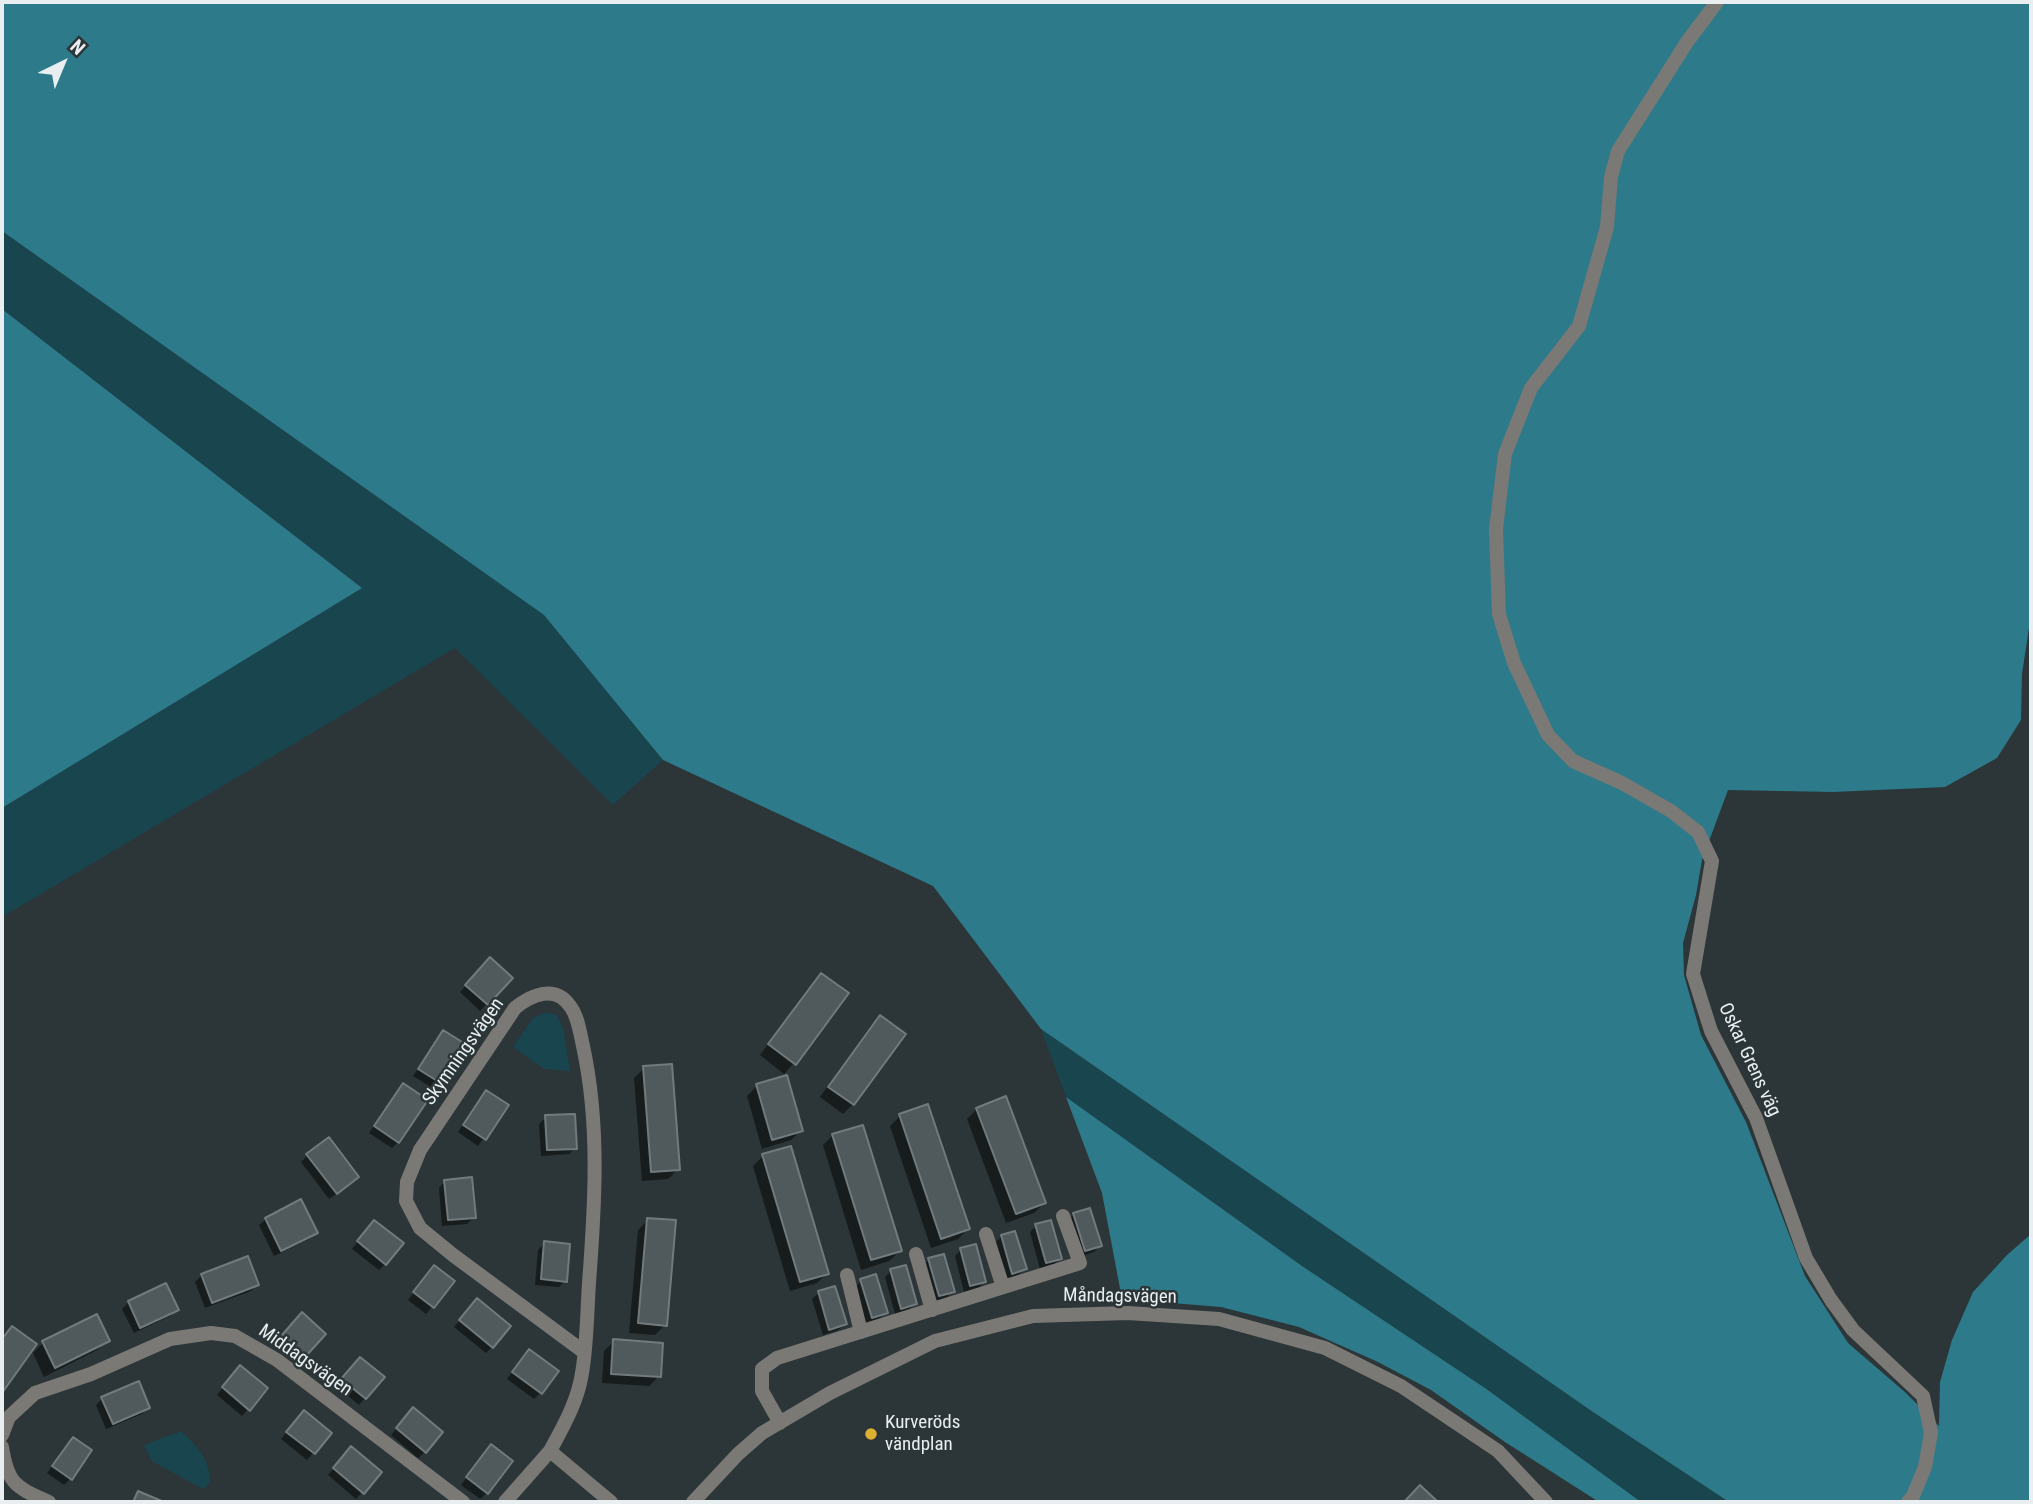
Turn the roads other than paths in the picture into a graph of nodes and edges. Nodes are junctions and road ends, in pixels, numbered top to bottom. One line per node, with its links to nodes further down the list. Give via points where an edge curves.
1 (1717, 2): 20 (street, Oskar Grens väg, via 1618,151 1606,227 1579,326 1531,388 1505,454 1496,529 1499,614 1514,663 1548,735 1573,761 1671,811 1698,832 1712,861 1693,974 1711,1031 1756,1118 1806,1258 1853,1330 1923,1396 1931,1433 1925,1467)
2 (1063, 1216): 6 (street, via 1080,1263)
3 (986, 1234): 6 (street)
4 (916, 1254): 7 (street)
5 (847, 1275): 8 (street)
6 (1003, 1287): 7 (street)
7 (932, 1310): 8 (street)
8 (861, 1332): 10 (street, via 778,1358 761,1369 762,1391)
9 (584, 1352): 9 (street, Skymningsvägen, via 420,1228 406,1201 407,1182 420,1150 515,1008 530,996 545,993 561,997 571,1006 590,1078 596,1147); 13 (street, Skymningsvägen, via 582,1375 567,1419)
10 (780, 1423): 18 (street, Måndagsvägen, via 738,1454); 19 (street, Måndagsvägen, via 935,1341 1033,1316 1128,1313 1219,1319 1325,1348 1401,1386 1498,1451)
11 (2, 1435): 15 (street, Middagsvägen, via 9,1418 35,1393 170,1339 211,1333 235,1336 277,1360)
12 (2, 1447): 14 (street, via 5,1468 14,1484)
13 (550, 1451): 16 (street); 17 (street)
14 (49, 1502)
15 (463, 1502)
16 (505, 1502)
17 (611, 1502)
18 (694, 1502)
19 (1546, 1502)
20 (1908, 1502)

